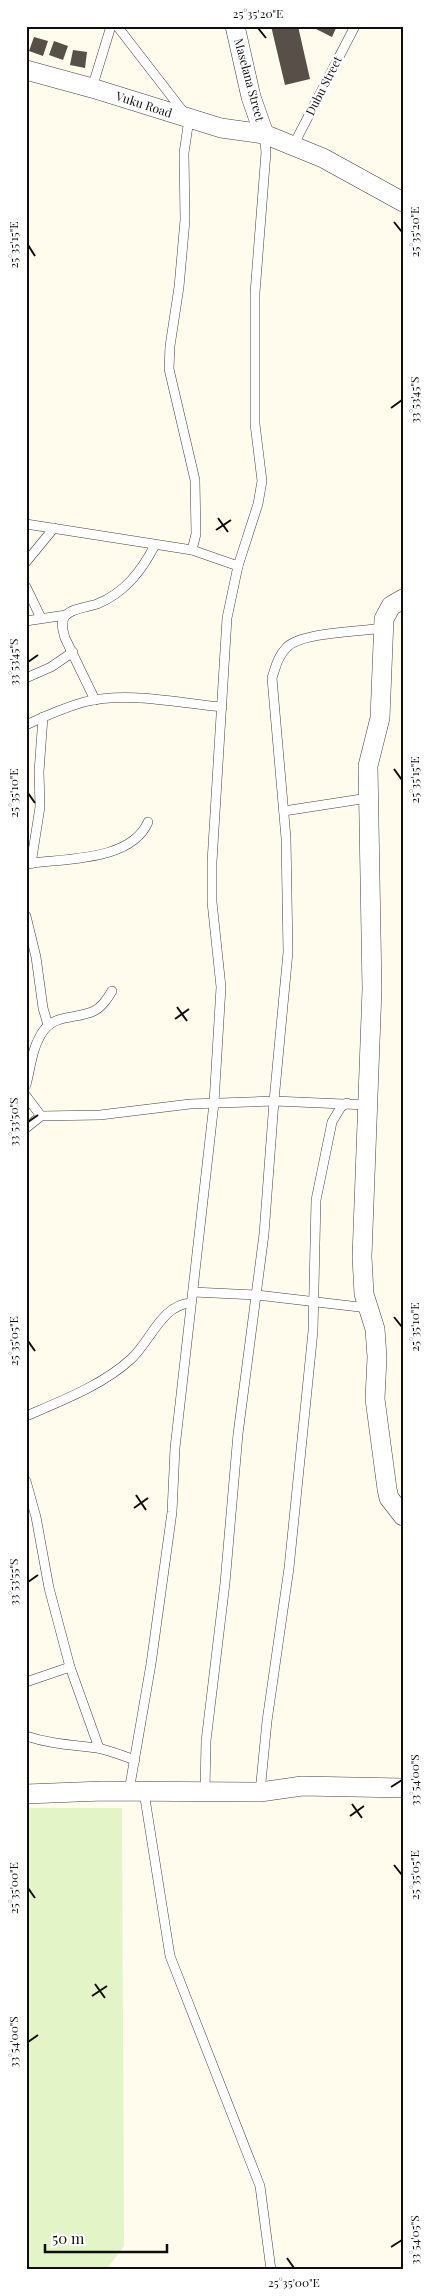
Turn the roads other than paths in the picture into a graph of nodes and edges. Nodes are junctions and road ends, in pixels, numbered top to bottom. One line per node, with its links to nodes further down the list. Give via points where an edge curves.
1 (111, 26): 6 (lane)
2 (117, 26): 7 (lane)
3 (235, 26): 8 (street, Maselana Street, via 251,97)
4 (355, 26): 9 (lane, Dubu Street)
5 (26, 70): 6 (street, Vuku Road)
6 (92, 88): 7 (street, Vuku Road)
7 (189, 119): 8 (street, Vuku Road, via 221,128); 14 (lane, via 184,153 183,239 169,369 195,480 196,534)
8 (264, 134): 9 (street); 16 (lane, via 266,152 254,333 255,424 262,481)
9 (293, 146): 10 (street, via 323,158)
10 (403, 202)
11 (26, 524): 12 (lane)
12 (54, 528): 13 (lane); 15 (lane)
13 (155, 545): 14 (lane); 19 (lane, via 135,577 121,590 100,603)
14 (192, 550): 16 (lane)
15 (26, 562)
16 (238, 566): 26 (lane, via 227,618)
17 (26, 587): 20 (lane)
18 (403, 599): 22 (street, via 388,611)
19 (66, 615): 20 (lane); 23 (lane, via 62,629)
20 (41, 618): 21 (lane)
21 (26, 621)
22 (382, 628): 29 (street, via 380,718 368,760); 30 (lane, via 299,640 289,645 278,658 271,684)
23 (73, 652): 24 (lane); 25 (lane)
24 (26, 678)
25 (94, 700): 26 (lane, via 136,699); 27 (lane)
26 (222, 707): 39 (lane, via 212,862 212,902 221,987)
27 (43, 717): 28 (lane); 32 (lane, via 40,808)
28 (26, 725)
29 (368, 798): 30 (lane); 41 (street, via 372,989)
30 (284, 811): 38 (lane, via 288,952)
31 (148, 822): 32 (lane, via 126,846 71,861)
32 (28, 864)
33 (26, 916): 35 (lane)
34 (112, 991): 35 (lane, via 96,1010)
35 (48, 1025): 36 (lane, via 37,1042)
36 (26, 1085)
37 (26, 1096): 42 (lane)
38 (274, 1101): 39 (lane); 40 (lane); 45 (lane)
39 (214, 1103): 42 (lane); 44 (lane)
40 (347, 1103): 41 (lane); 47 (lane, via 332,1122 316,1200)
41 (367, 1104): 48 (street, via 362,1257)
42 (41, 1116): 43 (lane)
43 (26, 1128)
44 (193, 1292): 45 (lane); 46 (lane)
45 (257, 1295): 47 (lane); 58 (lane, via 238,1434 225,1583 206,1741)
46 (191, 1303): 49 (lane, via 167,1314 132,1359 115,1371); 56 (lane, via 175,1448 172,1512)
47 (315, 1303): 48 (lane); 60 (lane, via 289,1568 266,1721)
48 (368, 1308): 51 (street, via 375,1329 375,1399 387,1489 395,1508)
49 (26, 1416)
50 (26, 1481): 52 (lane)
51 (403, 1516)
52 (70, 1667): 53 (lane); 55 (lane)
53 (26, 1682)
54 (26, 1736): 55 (lane, via 51,1743)
55 (99, 1748): 56 (lane)
56 (135, 1760): 59 (lane)
57 (403, 1788): 60 (street, via 290,1786)
58 (205, 1790): 59 (street); 60 (street)
59 (137, 1792): 61 (street); 62 (lane, via 170,1956 260,2186)
60 (260, 1792)
61 (26, 1794)
62 (271, 2270)

